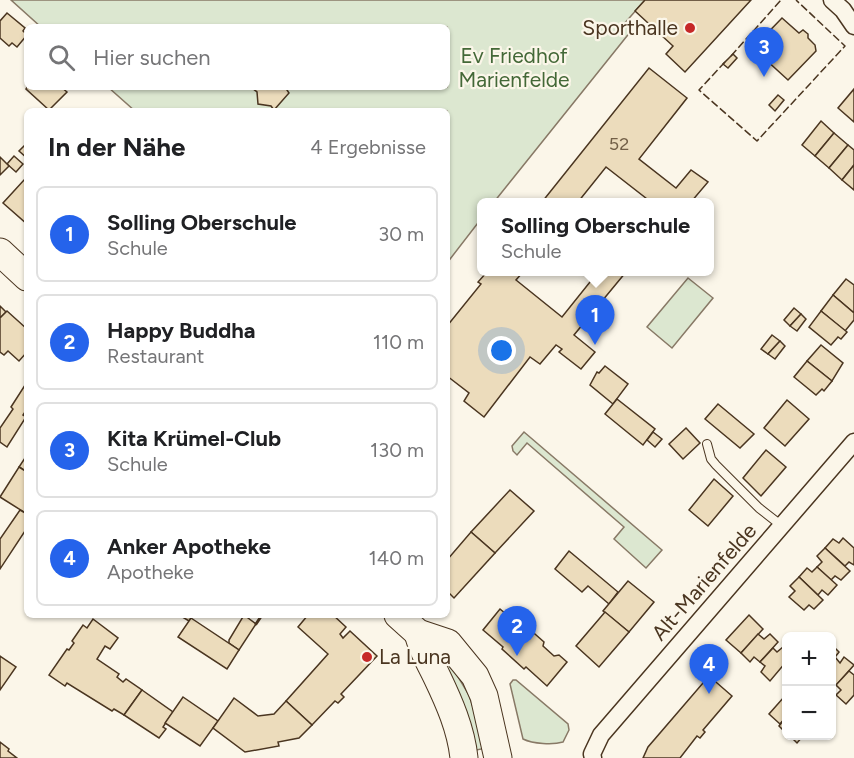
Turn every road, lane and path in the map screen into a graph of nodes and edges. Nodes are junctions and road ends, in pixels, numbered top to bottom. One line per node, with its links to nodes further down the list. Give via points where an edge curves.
1 (832, 0): 2 (street)
2 (854, 26)
3 (0, 252): 4 (main road)
4 (24, 274)
5 (854, 442): 7 (street, Alt-Marienfelde)
6 (707, 444): 7 (lane, via 716,465)
7 (782, 526): 10 (street, Alt-Marienfelde, via 601,735)
8 (401, 618): 9 (main road)
9 (418, 633): 11 (main road, via 423,654 454,716); 12 (main road, via 448,643 475,676 484,696)
10 (592, 756)
11 (464, 758)
12 (498, 758)

